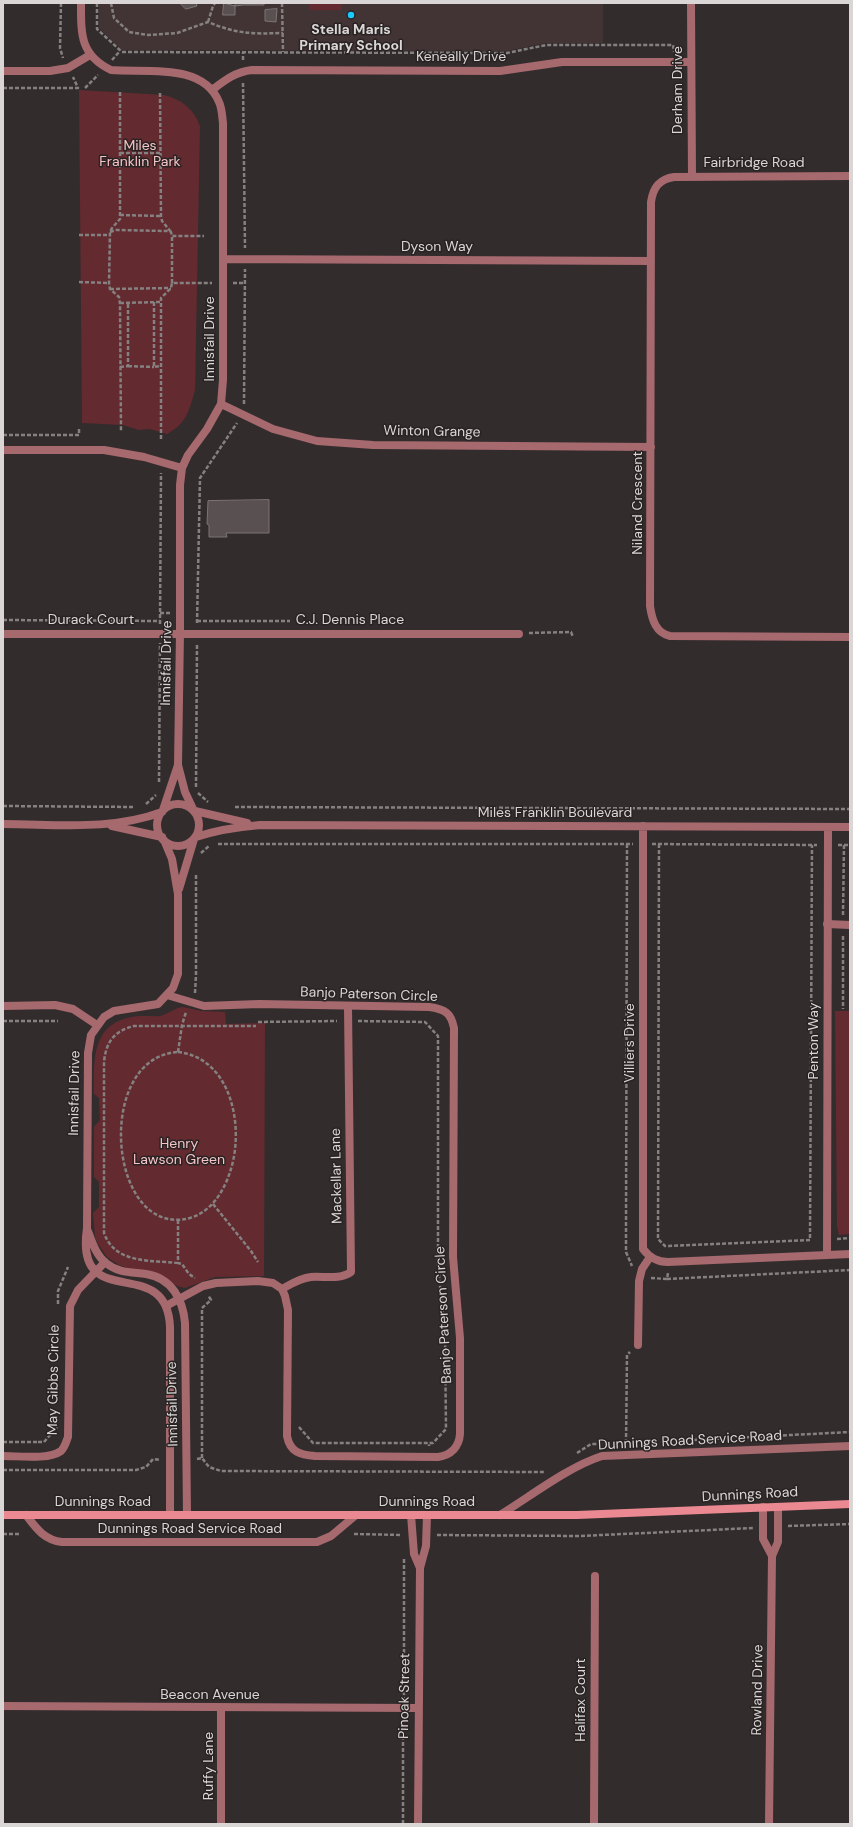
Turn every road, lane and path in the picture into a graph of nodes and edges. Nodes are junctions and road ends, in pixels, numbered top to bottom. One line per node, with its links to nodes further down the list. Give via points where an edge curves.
1 (61, 3): 15 (path, via 60,48)
2 (81, 3): 12 (street, Innisfail Drive, via 81,34)
3 (97, 3): 10 (path, via 97,28 122,52)
4 (111, 3): 8 (path, via 114,18 129,32 148,35 177,33)
5 (215, 3): 8 (path)
6 (282, 3): 9 (path)
7 (691, 3): 13 (street, Derham Drive)
8 (208, 22): 9 (path, via 228,30 251,34)
9 (283, 34): 11 (path)
10 (243, 52): 11 (path); 17 (path)
11 (283, 52): 14 (path, via 507,53 546,45 674,45)
12 (90, 55): 15 (street); 20 (street, Innisfail Drive, via 111,70 178,72 192,76)
13 (691, 62): 14 (street, Keneally Drive); 25 (street, Derham Drive)
14 (674, 63): 17 (street, Keneally Drive, via 562,62 500,70)
15 (68, 68): 16 (street, via 50,71)
16 (3, 71)
17 (243, 71): 20 (street, Keneally Drive, via 229,77); 36 (path)
18 (3, 88): 19 (path)
19 (78, 88)
20 (212, 90): 35 (street, Innisfail Drive, via 219,102 223,123)
21 (120, 92): 23 (path)
22 (160, 93): 24 (path)
23 (120, 153): 24 (path); 28 (path)
24 (161, 153): 29 (path)
25 (692, 176): 26 (street, Fairbridge Road); 27 (street, Fairbridge Road, via 669,177)
26 (850, 176)
27 (659, 182): 37 (street, Niland Crescent, via 653,191 651,202)
28 (120, 216): 29 (path); 31 (path, via 119,222)
29 (161, 216): 30 (path)
30 (171, 232): 31 (path, via 116,230); 33 (path)
31 (110, 234): 32 (path); 39 (path)
32 (79, 235)
33 (172, 236): 34 (path); 40 (path)
34 (204, 236)
35 (222, 259): 36 (street, Dyson Way); 41 (street, Innisfail Drive)
36 (245, 260): 37 (street, Dyson Way); 42 (path)
37 (651, 261): 63 (street, Niland Crescent)
38 (79, 282): 39 (path)
39 (109, 283): 44 (path)
40 (172, 283): 41 (path); 43 (path)
41 (223, 283): 42 (path); 57 (street, Innisfail Drive)
42 (245, 283): 58 (path, via 245,401)
43 (171, 288): 44 (path); 46 (path, via 164,294)
44 (110, 289): 47 (path, via 119,297)
45 (154, 302): 46 (path); 48 (path); 51 (path)
46 (161, 302): 52 (path)
47 (120, 303): 48 (path); 49 (path)
48 (128, 303): 50 (path)
49 (120, 334): 50 (path); 55 (path)
50 (128, 334): 53 (path)
51 (154, 334): 52 (path); 56 (path)
52 (161, 334): 54 (path)
53 (128, 366): 55 (path); 56 (path)
54 (161, 366): 56 (path); 62 (path)
55 (120, 367): 60 (path)
56 (154, 367)
57 (221, 404): 58 (street, Winton Grange); 65 (street, Innisfail Drive)
58 (242, 415): 63 (street, Winton Grange, via 273,429 316,441 373,445); 69 (path, via 200,478)
59 (79, 429): 61 (path, via 79,435)
60 (121, 431)
61 (3, 435)
62 (161, 439)
63 (651, 447): 73 (street, Niland Crescent, via 650,606 658,630 670,636)
64 (3, 450): 65 (street, via 104,450 144,457)
65 (182, 468): 68 (street, Innisfail Drive)
66 (3, 620): 67 (path)
67 (160, 621)
68 (180, 632): 69 (street, C.J. Dennis Place); 70 (street, Durack Court); 74 (street, Innisfail Drive)
69 (197, 633): 71 (street, C.J. Dennis Place); 83 (path, via 196,791 213,807)
70 (3, 634)
71 (519, 634): 72 (path, via 571,632)
72 (573, 637)
73 (850, 637)
74 (178, 765): 75 (street, Innisfail Drive); 81 (street, Innisfail Drive, via 185,792)
75 (169, 792): 78 (path, via 159,791); 82 (street, Innisfail Drive)
76 (3, 806): 77 (path)
77 (136, 807)
78 (144, 807)
79 (229, 808): 80 (path)
80 (850, 809)
81 (194, 810): 82 (street, via 178,803); 83 (street, Miles Franklin Boulevard); 90 (street, via 200,824)
82 (162, 811): 85 (street, via 144,819); 91 (street, via 157,825)
83 (212, 816): 86 (street, Miles Franklin Boulevard)
84 (3, 824): 85 (street)
85 (108, 825): 91 (street)
86 (260, 825): 87 (street, Miles Franklin Boulevard); 90 (street, Miles Franklin Boulevard, via 216,830)
87 (643, 826): 88 (street, Miles Franklin Boulevard); 92 (street, Villiers Drive)
88 (828, 827): 89 (street, Miles Franklin Boulevard); 95 (street, Penton Way)
89 (850, 827)
90 (195, 838): 91 (street, via 179,846); 98 (street, Innisfail Drive)
91 (163, 839): 98 (street, Innisfail Drive, via 172,859)
92 (643, 844): 93 (path); 96 (path, via 212,844); 117 (street, Villiers Drive, via 643,1244)
93 (659, 844): 94 (path); 94 (path, via 658,1239 665,1246 810,1240)
94 (812, 845): 95 (path)
95 (828, 845): 99 (street, Penton Way)
96 (200, 854)
97 (196, 867): 102 (path, via 196,989)
98 (178, 894): 101 (street, Innisfail Drive, via 178,974 173,988)
99 (827, 924): 100 (street); 116 (street, Penton Way)
100 (850, 924)
101 (167, 995): 102 (street, Banjo Paterson Circle); 110 (street, Innisfail Drive, via 158,1004 114,1011 104,1017)
102 (192, 1004): 104 (street, Banjo Paterson Circle); 109 (path, via 184,1015)
103 (3, 1006): 110 (street, via 55,1006 73,1009)
104 (348, 1007): 107 (street, Mackellar Lane); 133 (street, Banjo Paterson Circle, via 441,1008 448,1013 454,1028 453,1257 460,1338 460,1434 458,1443 450,1453)
105 (3, 1021): 106 (path)
106 (58, 1021)
107 (349, 1021): 108 (path); 124 (street, Mackellar Lane, via 351,1272 345,1277 311,1277); 129 (path, via 425,1022 438,1036 438,1265 445,1336 446,1429)
108 (258, 1022)
109 (182, 1025): 111 (path); 112 (path); 120 (path, via 126,1028 109,1041 104,1062 104,1225 107,1240 125,1257)
110 (97, 1026): 114 (street, Innisfail Drive, via 91,1036 88,1053)
111 (256, 1026)
112 (178, 1052): 113 (path, via 202,1059 218,1074 233,1111 236,1142 233,1161 224,1186); 113 (path, via 154,1059 133,1083 122,1117 120,1135 124,1164 136,1194 161,1216 173,1220 185,1219 199,1214)
113 (213, 1204): 119 (path)
114 (87, 1228): 118 (street, Innisfail Drive, via 94,1246); 122 (street, Innisfail Drive, via 86,1251)
115 (850, 1254): 116 (street)
116 (827, 1255): 117 (street, via 668,1262)
117 (650, 1257): 127 (street, via 642,1269 639,1281)
118 (105, 1262): 122 (street, May Gibbs Circle); 125 (street, Innisfail Drive, via 126,1272 146,1274 161,1280 172,1288)
119 (258, 1262)
120 (178, 1263)
121 (850, 1270): 123 (path)
122 (96, 1272): 126 (street, Innisfail Drive, via 111,1280 145,1286 158,1294); 132 (street, May Gibbs Circle, via 78,1290 70,1306 68,1437 64,1447 49,1455)
123 (667, 1279)
124 (282, 1289): 125 (street, via 273,1283 258,1281 216,1283 203,1286); 133 (street, Banjo Paterson Circle, via 288,1310 287,1429 291,1447 302,1455 315,1456)
125 (180, 1299): 126 (street); 141 (street, Innisfail Drive, via 185,1323)
126 (166, 1306): 140 (street, Innisfail Drive, via 170,1327)
127 (638, 1345): 130 (path, via 627,1355)
128 (299, 1421): 129 (path, via 299,1428 313,1443)
129 (429, 1443): 133 (path)
130 (626, 1443)
131 (850, 1446): 145 (street, Dunnings Road Service Road, via 602,1456 571,1471)
132 (3, 1456)
133 (430, 1457): 134 (path)
134 (430, 1471)
135 (850, 1504): 137 (street, Dunnings Road)
136 (762, 1507): 137 (street, Dunnings Road); 145 (street, Dunnings Road, via 622,1514); 148 (street, Rowland Drive)
137 (778, 1507): 147 (street, Rowland Drive)
138 (3, 1515): 139 (street, Dunnings Road)
139 (26, 1515): 140 (street, Dunnings Road); 142 (street, Dunnings Road Service Road, via 44,1536 52,1541 62,1542 317,1542 331,1536)
140 (170, 1515): 141 (street, Dunnings Road)
141 (187, 1515): 142 (street, Dunnings Road)
142 (356, 1515): 143 (street, Dunnings Road)
143 (411, 1515): 144 (street, Dunnings Road); 152 (street, Pinoak Street)
144 (427, 1515): 145 (street, Dunnings Road); 153 (street, Pinoak Street)
145 (500, 1516)
146 (850, 1524): 147 (path)
147 (779, 1527): 155 (street, Rowland Drive, via 778,1542)
148 (763, 1528): 153 (path, via 580,1536); 155 (street, Rowland Drive, via 763,1540)
149 (3, 1534): 150 (path)
150 (19, 1534)
151 (354, 1534): 152 (path)
152 (408, 1535): 154 (path); 157 (street, Pinoak Street)
153 (426, 1536): 157 (street, Pinoak Street)
154 (404, 1543)
155 (772, 1556): 167 (street, Rowland Drive)
156 (404, 1558): 161 (path)
157 (420, 1568): 162 (street, Pinoak Street)
158 (594, 1576): 166 (street, Halifax Court)
159 (3, 1706): 160 (street, Beacon Avenue)
160 (221, 1708): 161 (street, Beacon Avenue); 163 (street, Ruffy Lane)
161 (403, 1708): 162 (street, Beacon Avenue); 164 (path)
162 (417, 1708): 165 (street, Pinoak Street)
163 (221, 1824)
164 (403, 1824)
165 (418, 1824)
166 (594, 1824)
167 (769, 1824)

